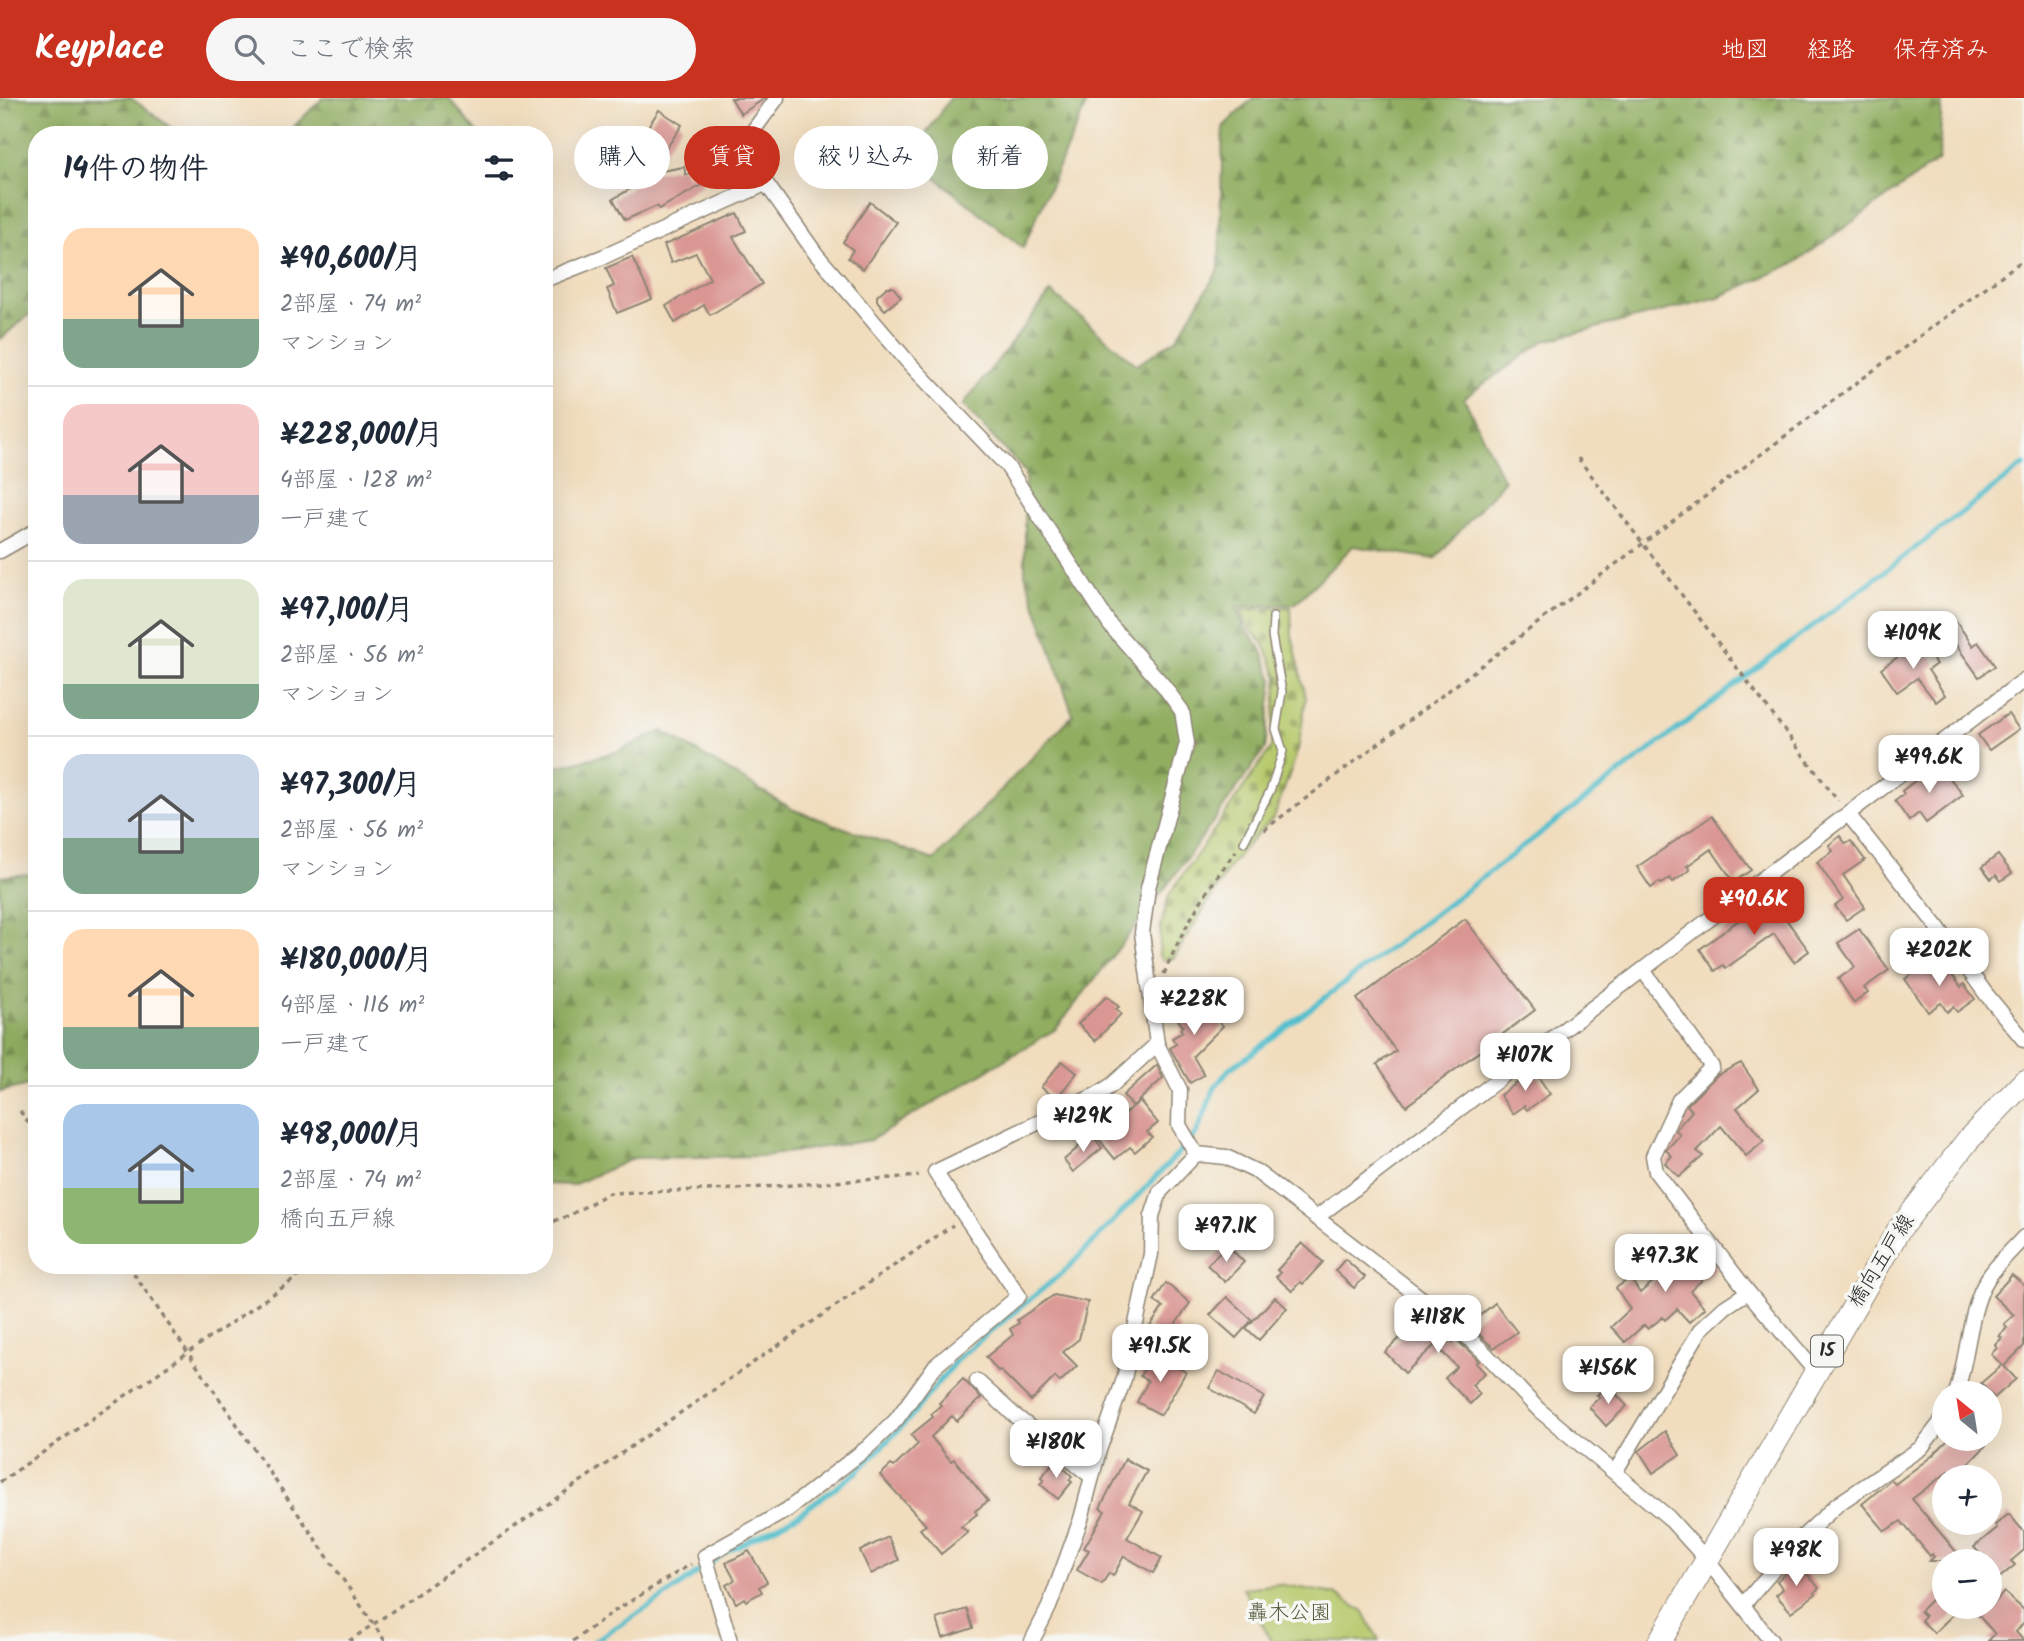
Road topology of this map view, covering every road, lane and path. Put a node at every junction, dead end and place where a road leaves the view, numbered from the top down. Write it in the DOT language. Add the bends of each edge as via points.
graph roads {
  1 [pos="777,98"];
  2 [pos="757,126"];
  3 [pos="754,189"];
  4 [pos="769,189"];
  5 [pos="2024,259"];
  6 [pos="553,276"];
  7 [pos="1578,458"];
  8 [pos="28,535"];
  9 [pos="1643,545"];
  10 [pos="0,551"];
  11 [pos="1273,617"];
  12 [pos="2024,680"];
  13 [pos="1848,814"];
  14 [pos="1244,842"];
  15 [pos="1643,970"];
  16 [pos="1150,992"];
  17 [pos="2024,1040"];
  18 [pos="1157,1044"];
  19 [pos="2024,1082"];
  20 [pos="20,1111"];
  21 [pos="28,1122"];
  22 [pos="1196,1154"];
  23 [pos="935,1172"];
  24 [pos="964,1217"];
  25 [pos="1316,1218"];
  26 [pos="553,1222"];
  27 [pos="2024,1237"];
  28 [pos="134,1274"];
  29 [pos="303,1274"];
  30 [pos="1748,1292"];
  31 [pos="189,1354"];
  32 [pos="1815,1371"];
  33 [pos="977,1381"];
  34 [pos="1960,1381"];
  35 [pos="1932,1434"];
  36 [pos="1615,1472"];
  37 [pos="1092,1477"];
  38 [pos="0,1482"];
  39 [pos="705,1556"];
  40 [pos="1707,1560"];
  41 [pos="1743,1605"];
  42 [pos="374,1625"];
  43 [pos="349,1641"];
  44 [pos="385,1641"];
  45 [pos="573,1641"];
  46 [pos="730,1641"];
  47 [pos="1032,1641"];
  48 [pos="1660,1641"];
  49 [pos="1771,1641"];
  1 -- 2 [label="street"];
  3 -- 6 [label="street"];
  4 -- 16 [label="street" via="816,254 908,362 1007,466 1110,625 1182,711 1186,743 1148,888 1144,922"];
  5 -- 9 [label="path"];
  7 -- 9 [label="path"];
  8 -- 10 [label="street"];
  9 -- 13 [label="path"];
  9 -- 14 [label="path"];
  11 -- 14 [label="lane" via="1282,692 1276,729 1283,751 1270,791"];
  12 -- 13 [label="street"];
  13 -- 15 [label="street"];
  13 -- 17 [label="street"];
  14 -- 16 [label="path" via="1219,873 1163,977"];
  15 -- 25 [label="street"];
  15 -- 30 [label="street" via="1712,1067 1679,1100 1653,1156 1656,1172"];
  16 -- 18 [label="street"];
  18 -- 22 [label="street" via="1180,1090 1179,1125"];
  18 -- 23 [label="street" via="1098,1094"];
  19 -- 32 [label="main road, 橋向五戸線 / 15" via="1968,1140 1898,1231"];
  20 -- 21 [label="path"];
  22 -- 25 [label="street" via="1227,1157 1257,1172"];
  22 -- 37 [label="street" via="1160,1192 1152,1216 1151,1254 1124,1379"];
  23 -- 24 [label="street"];
  23 -- 26 [label="path" via="736,1189 608,1192"];
  24 -- 39 [label="street" via="1018,1296 935,1366 896,1420 867,1448 787,1510"];
  24 -- 42 [label="path"];
  25 -- 36 [label="street" via="1443,1315 1539,1410"];
  27 -- 34 [label="street" via="1988,1279 1977,1302"];
  28 -- 31 [label="path"];
  29 -- 31 [label="path"];
  30 -- 32 [label="street"];
  30 -- 36 [label="street" via="1701,1329"];
  31 -- 38 [label="path"];
  31 -- 42 [label="path"];
  32 -- 40 [label="main road, 橋向五戸線 / 15"];
  33 -- 37 [label="street"];
  35 -- 41 [label="street" via="1921,1448 1838,1504 1798,1541"];
  36 -- 40 [label="street" via="1668,1517"];
  37 -- 47 [label="street" via="1053,1596"];
  39 -- 45 [label="path"];
  39 -- 46 [label="street"];
  40 -- 41 [label="street"];
  40 -- 48 [label="main road, 橋向五戸線 / 15"];
  41 -- 49 [label="street"];
  42 -- 43 [label="path"];
  42 -- 44 [label="path"];
}
